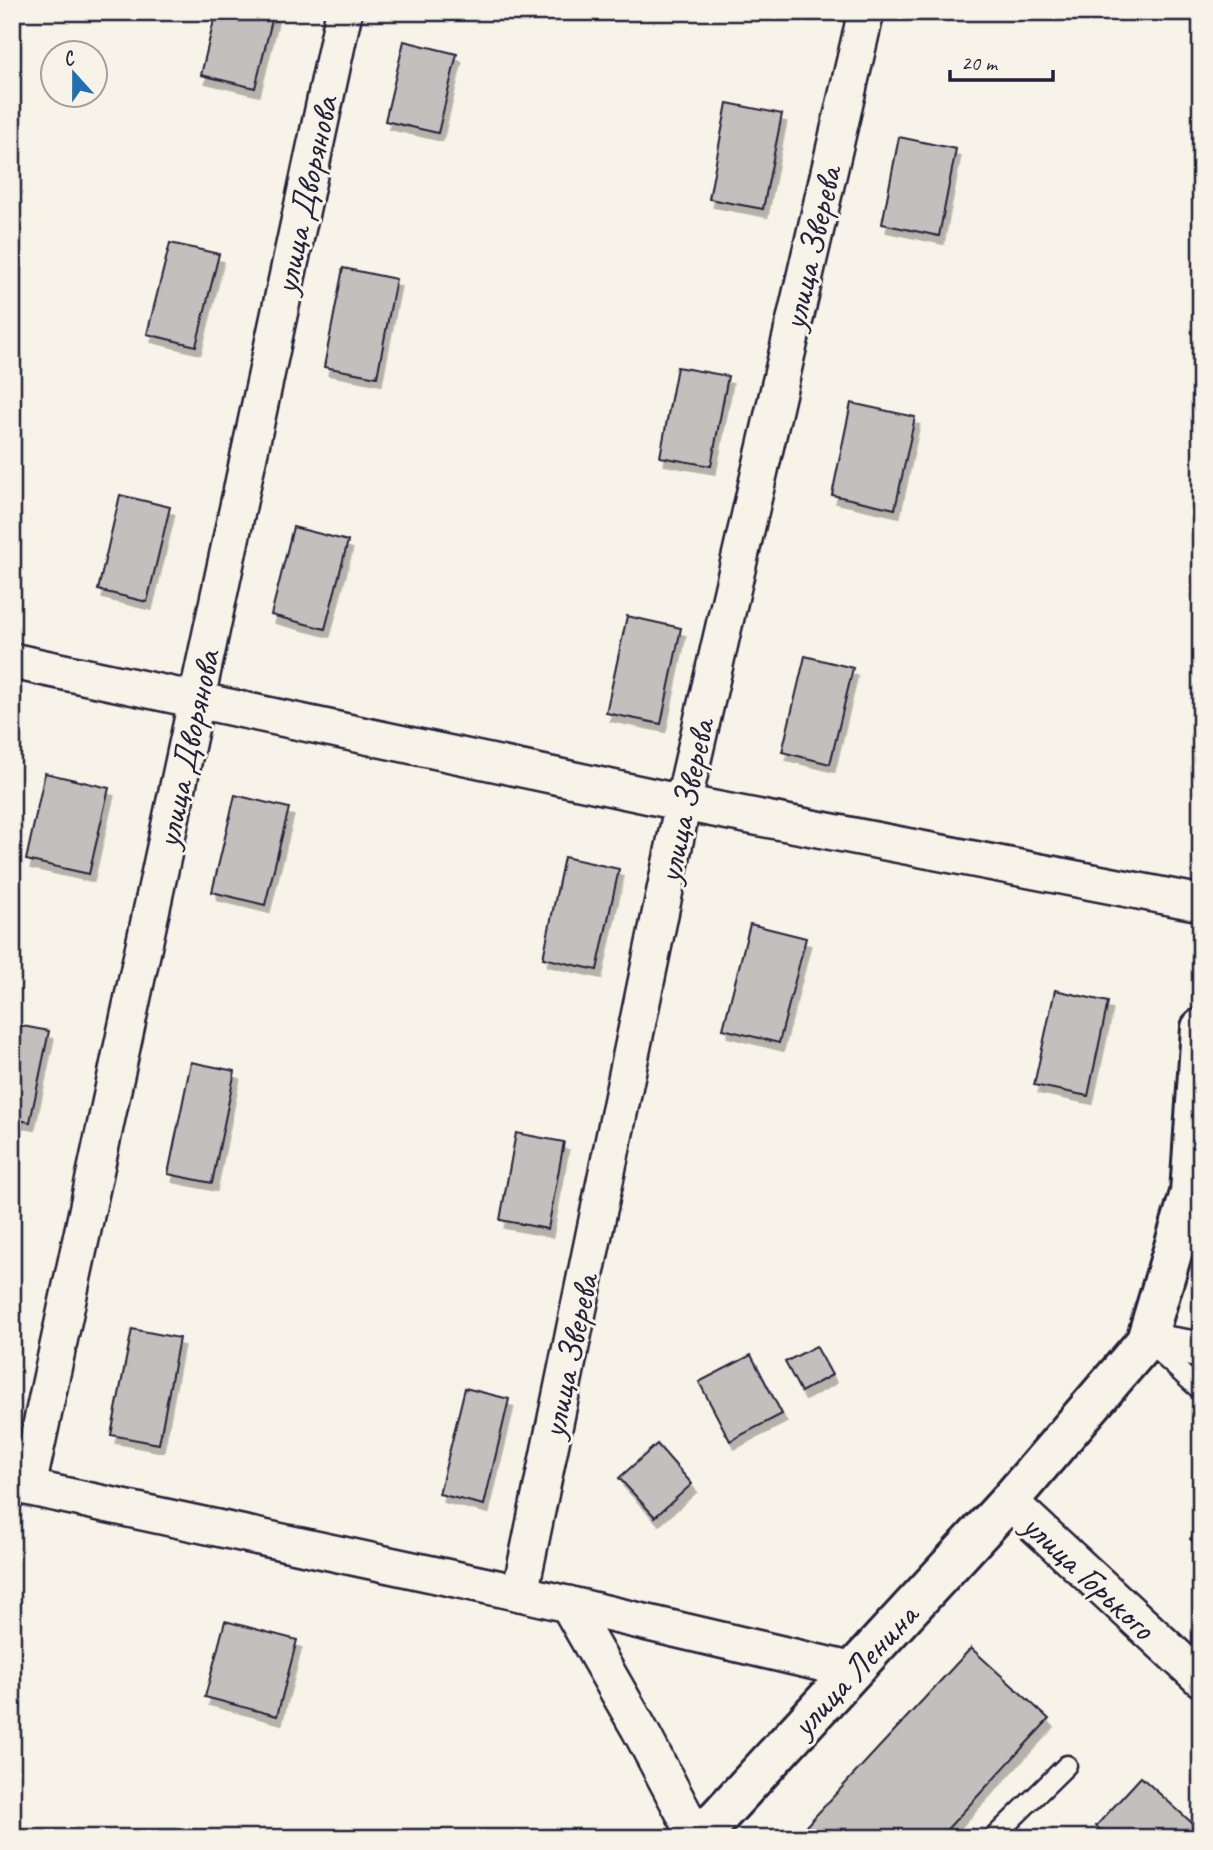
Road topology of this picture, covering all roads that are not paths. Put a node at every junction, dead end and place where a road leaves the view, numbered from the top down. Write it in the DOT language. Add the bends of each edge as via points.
graph roads {
  1 [pos="344,12"];
  2 [pos="866,12"];
  3 [pos="12,661"];
  4 [pos="198,699"];
  5 [pos="683,803"];
  6 [pos="1201,903"];
  7 [pos="1201,1028"];
  8 [pos="1146,1340"];
  9 [pos="1201,1350"];
  10 [pos="1201,1391"];
  11 [pos="20,1485"];
  12 [pos="1009,1501"];
  13 [pos="520,1593"];
  14 [pos="568,1604"];
  15 [pos="854,1671"];
  16 [pos="1201,1679"];
  17 [pos="1067,1765"];
  18 [pos="698,1838"];
  19 [pos="993,1838"];
  1 -- 4 [label="street, улица Дворянова"];
  2 -- 5 [label="street, улица Зверева"];
  3 -- 4 [label="street"];
  4 -- 5 [label="street"];
  4 -- 11 [label="street, улица Дворянова"];
  5 -- 6 [label="street"];
  5 -- 13 [label="street, улица Зверева"];
  7 -- 8 [label="street" via="1190,1193"];
  8 -- 9 [label="street"];
  8 -- 10 [label="lane"];
  8 -- 12 [label="street, улица Ленина"];
  11 -- 13 [label="street"];
  12 -- 15 [label="street, улица Ленина"];
  12 -- 16 [label="street, улица Горького"];
  13 -- 14 [label="street"];
  14 -- 15 [label="street"];
  14 -- 18 [label="street"];
  15 -- 18 [label="street, улица Ленина"];
  17 -- 19 [label="lane"];
}
